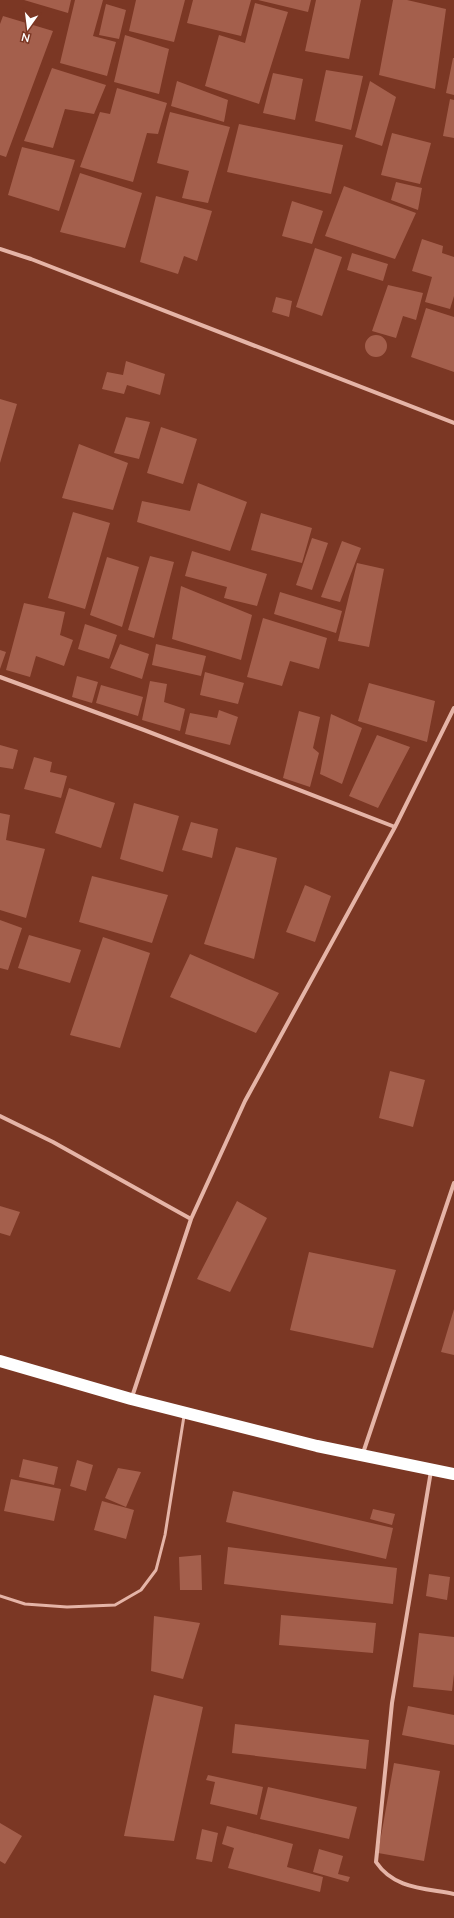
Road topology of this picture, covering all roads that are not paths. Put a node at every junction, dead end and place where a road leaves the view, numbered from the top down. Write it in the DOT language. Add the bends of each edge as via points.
graph roads {
  1 [pos="0,249"];
  2 [pos="454,423"];
  3 [pos="0,677"];
  4 [pos="454,708"];
  5 [pos="395,827"];
  6 [pos="0,1116"];
  7 [pos="454,1182"];
  8 [pos="191,1219"];
  9 [pos="0,1361"];
  10 [pos="131,1399"];
  11 [pos="185,1413"];
  12 [pos="362,1455"];
  13 [pos="431,1470"];
  14 [pos="454,1474"];
  15 [pos="0,1596"];
  16 [pos="454,1894"];
  1 -- 2 [label="street"];
  3 -- 5 [label="street"];
  4 -- 5 [label="street"];
  5 -- 8 [label="street" via="245,1101"];
  6 -- 8 [label="street" via="53,1142"];
  7 -- 12 [label="street"];
  8 -- 10 [label="street"];
  9 -- 10 [label="highway"];
  10 -- 11 [label="highway"];
  11 -- 12 [label="highway"];
  11 -- 15 [label="lane" via="165,1535 156,1570 141,1590 115,1605 101,1606 25,1604"];
  12 -- 13 [label="highway"];
  13 -- 14 [label="highway"];
  13 -- 16 [label="street" via="392,1703 376,1862 383,1873 400,1883"];
}
